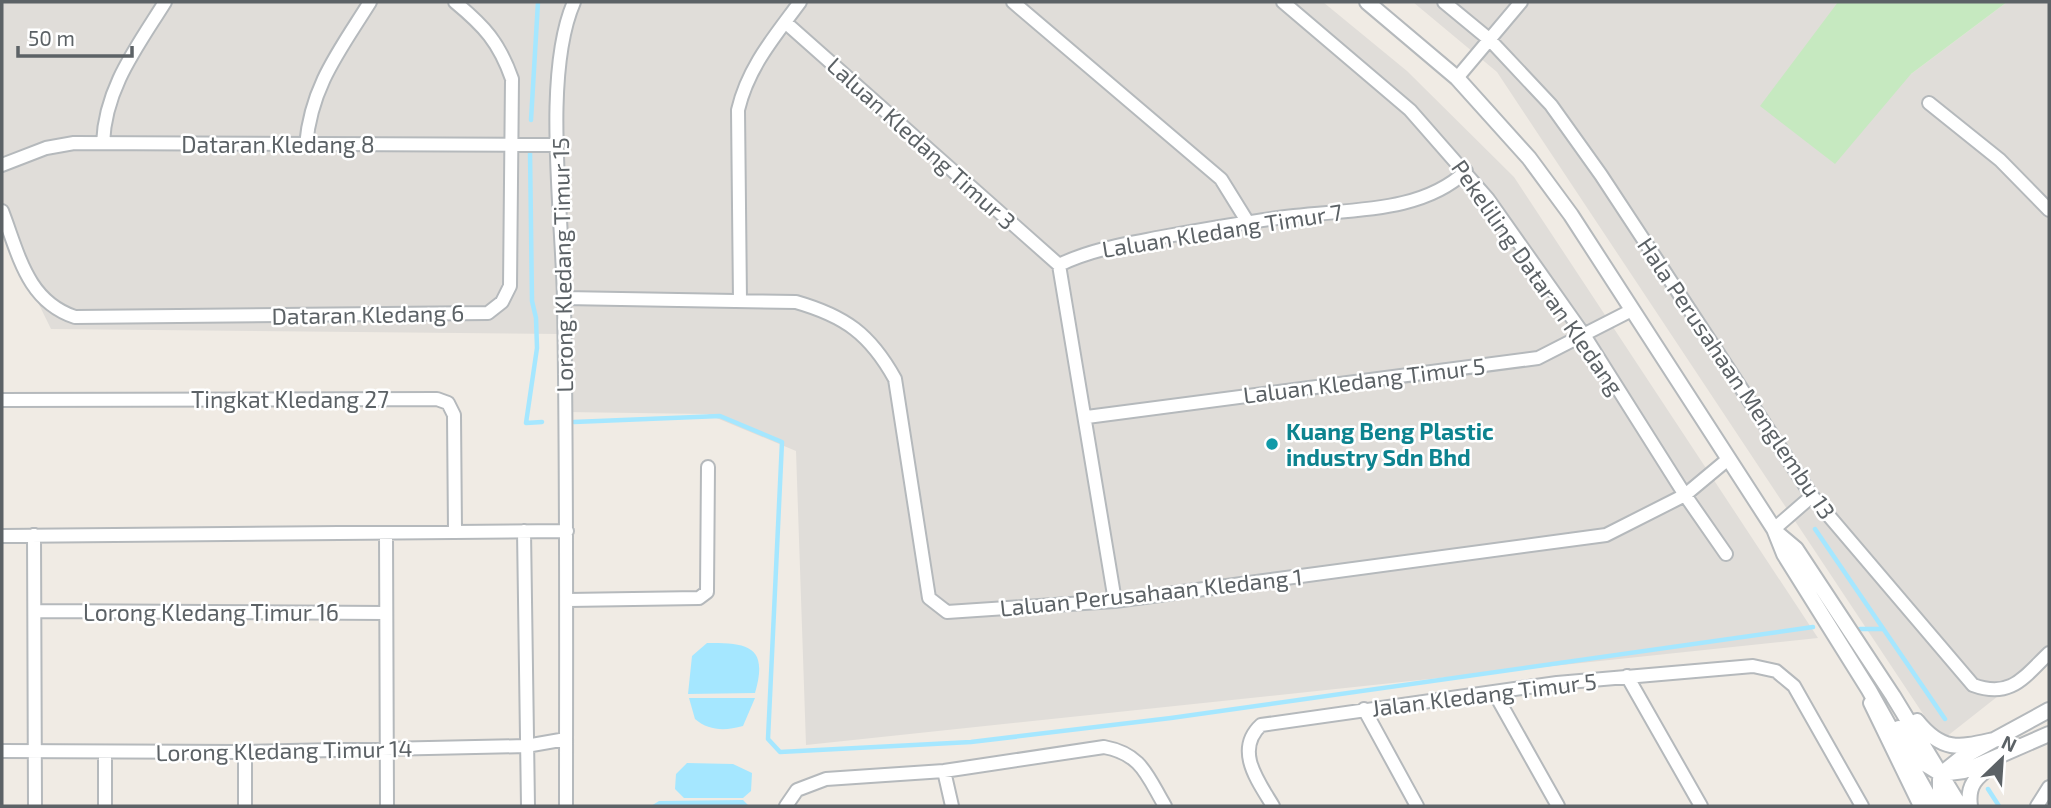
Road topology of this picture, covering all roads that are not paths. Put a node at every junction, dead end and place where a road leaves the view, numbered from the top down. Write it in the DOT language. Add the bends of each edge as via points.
graph roads {
  1 [pos="165,2"];
  2 [pos="370,2"];
  3 [pos="455,2"];
  4 [pos="574,2"];
  5 [pos="800,2"];
  6 [pos="1013,2"];
  7 [pos="1283,2"];
  8 [pos="1367,2"];
  9 [pos="1444,2"];
  10 [pos="1521,2"];
  11 [pos="785,22"];
  12 [pos="1490,40"];
  13 [pos="1457,78"];
  14 [pos="1929,103"];
  15 [pos="511,142"];
  16 [pos="103,143"];
  17 [pos="306,145"];
  18 [pos="558,145"];
  19 [pos="2,165"];
  20 [pos="1466,171"];
  21 [pos="2049,210"];
  22 [pos="2,211"];
  23 [pos="1247,221"];
  24 [pos="1059,265"];
  25 [pos="564,298"];
  26 [pos="740,301"];
  27 [pos="1632,310"];
  28 [pos="1584,335"];
  29 [pos="2,400"];
  30 [pos="1087,417"];
  31 [pos="1727,460"];
  32 [pos="708,467"];
  33 [pos="1685,495"];
  34 [pos="1812,496"];
  35 [pos="1774,529"];
  36 [pos="455,531"];
  37 [pos="524,531"];
  38 [pos="567,531"];
  39 [pos="386,533"];
  40 [pos="2,536"];
  41 [pos="34,536"];
  42 [pos="1726,554"];
  43 [pos="568,600"];
  44 [pos="1115,601"];
  45 [pos="35,611"];
  46 [pos="386,613"];
  47 [pos="2049,653"];
  48 [pos="1854,666"];
  49 [pos="1627,677"];
  50 [pos="1869,690"];
  51 [pos="1494,692"];
  52 [pos="1893,696"];
  53 [pos="1364,709"];
  54 [pos="2049,710"];
  55 [pos="2049,734"];
  56 [pos="2003,738"];
  57 [pos="566,739"];
  58 [pos="526,746"];
  59 [pos="387,749"];
  60 [pos="2,751"];
  61 [pos="35,751"];
  62 [pos="105,752"];
  63 [pos="245,752"];
  64 [pos="2011,753"];
  65 [pos="944,771"];
  66 [pos="1941,774"];
  67 [pos="2049,787"];
  68 [pos="35,806"];
  69 [pos="105,806"];
  70 [pos="245,806"];
  71 [pos="387,806"];
  72 [pos="528,806"];
  73 [pos="566,806"];
  74 [pos="786,806"];
  75 [pos="952,806"];
  76 [pos="1165,806"];
  77 [pos="1273,806"];
  78 [pos="1417,806"];
  79 [pos="1558,806"];
  80 [pos="1701,806"];
  81 [pos="1862,806"];
  82 [pos="1920,806"];
  83 [pos="1934,806"];
  84 [pos="1946,806"];
  85 [pos="1959,806"];
  86 [pos="1970,806"];
  87 [pos="2036,806"];
  1 -- 16 [label="street" via="111,93"];
  2 -- 17 [label="street" via="321,80 312,103"];
  3 -- 15 [label="street, Dataran Kledang 6" via="502,50 512,79"];
  4 -- 18 [label="street, Lorong Kledang Timur 15" via="559,55"];
  5 -- 11 [label="street"];
  6 -- 23 [label="street" via="1221,179"];
  7 -- 20 [label="street, Pekeliling Dataran Kledang" via="1410,110"];
  8 -- 13 [label="street, Hala Perusahaan Menglembu 13"];
  9 -- 12 [label="street, Hala Perusahaan Menglembu 13"];
  10 -- 12 [label="street"];
  11 -- 24 [label="street, Laluan Kledang Timur 3"];
  11 -- 26 [label="street" via="755,64 738,110"];
  12 -- 13 [label="street"];
  12 -- 34 [label="street, Hala Perusahaan Menglembu 13" via="1551,106 1601,175"];
  13 -- 27 [label="street, Hala Perusahaan Menglembu 13" via="1529,158"];
  14 -- 21 [label="street" via="2000,160"];
  15 -- 17 [label="street, Dataran Kledang 8"];
  15 -- 18 [label="street, Dataran Kledang 8"];
  15 -- 22 [label="street, Dataran Kledang 6" via="510,286 502,302 488,313 75,317 44,301 31,284"];
  16 -- 17 [label="street, Dataran Kledang 8"];
  16 -- 19 [label="street, Dataran Kledang 8" via="46,148"];
  18 -- 25 [label="street, Lorong Kledang Timur 15"];
  20 -- 23 [label="street, Laluan Kledang Timur 7" via="1431,194 1405,203"];
  20 -- 28 [label="street, Pekeliling Dataran Kledang"];
  23 -- 24 [label="street, Laluan Kledang Timur 7" via="1086,251"];
  24 -- 30 [label="street"];
  25 -- 26 [label="street, Laluan Perusahaan Kledang 1"];
  25 -- 38 [label="street, Lorong Kledang Timur 15"];
  26 -- 44 [label="street, Laluan Perusahaan Kledang 1" via="796,302 828,312 857,329 881,354 895,379 929,598 947,612"];
  27 -- 28 [label="street, Laluan Kledang Timur 5"];
  27 -- 31 [label="street, Hala Perusahaan Menglembu 13"];
  28 -- 30 [label="street, Laluan Kledang Timur 5" via="1538,358"];
  28 -- 33 [label="street, Pekeliling Dataran Kledang"];
  29 -- 36 [label="street, Tingkat Kledang 27" via="436,399 448,403 454,415"];
  30 -- 44 [label="street"];
  31 -- 33 [label="street, Laluan Perusahaan Kledang 1"];
  31 -- 35 [label="street, Hala Perusahaan Menglembu 13"];
  32 -- 43 [label="street" via="707,592 699,598"];
  33 -- 42 [label="street, Pekeliling Dataran Kledang"];
  33 -- 44 [label="street, Laluan Perusahaan Kledang 1" via="1606,535"];
  34 -- 35 [label="street"];
  34 -- 47 [label="street, Hala Perusahaan Menglembu 13" via="1973,685 1992,692 2013,687"];
  35 -- 48 [label="street, Hala Perusahaan Menglembu 13" via="1784,554"];
  35 -- 52 [label="street, Hala Perusahaan Menglembu 13" via="1796,549"];
  36 -- 37 [label="street"];
  36 -- 39 [label="street"];
  37 -- 38 [label="street"];
  37 -- 58 [label="street"];
  38 -- 43 [label="street, Lorong Kledang Timur 15"];
  39 -- 41 [label="street"];
  39 -- 46 [label="street"];
  40 -- 41 [label="street"];
  41 -- 45 [label="street"];
  43 -- 57 [label="street, Lorong Kledang Timur 15"];
  45 -- 46 [label="street, Lorong Kledang Timur 16"];
  45 -- 61 [label="street"];
  46 -- 59 [label="street"];
  48 -- 50 [label="street, Hala Perusahaan Menglembu 13"];
  48 -- 82 [label="street"];
  49 -- 51 [label="street, Jalan Kledang Timur 5"];
  49 -- 80 [label="street"];
  49 -- 81 [label="street, Jalan Kledang Timur 5" via="1753,666 1776,671 1794,686"];
  50 -- 66 [label="street" via="1920,761"];
  50 -- 83 [label="street, Hala Perusahaan Menglembu 13"];
  51 -- 53 [label="street, Jalan Kledang Timur 5"];
  51 -- 79 [label="street"];
  52 -- 56 [label="street" via="1928,735 1951,747"];
  52 -- 66 [label="street, Hala Perusahaan Menglembu 13"];
  53 -- 77 [label="street, Jalan Kledang Timur 5" via="1261,725 1250,735 1252,770"];
  53 -- 78 [label="street"];
  54 -- 56 [label="street"];
  55 -- 64 [label="street"];
  56 -- 66 [label="street" via="1961,758"];
  57 -- 58 [label="street, Lorong Kledang Timur 14"];
  57 -- 73 [label="street, Lorong Kledang Timur 15"];
  58 -- 59 [label="street, Lorong Kledang Timur 14"];
  58 -- 72 [label="street"];
  59 -- 63 [label="street, Lorong Kledang Timur 14"];
  59 -- 71 [label="street"];
  60 -- 61 [label="street, Lorong Kledang Timur 14"];
  61 -- 62 [label="street, Lorong Kledang Timur 14"];
  61 -- 68 [label="street"];
  62 -- 63 [label="street, Lorong Kledang Timur 14"];
  62 -- 69 [label="street"];
  63 -- 70 [label="street"];
  64 -- 66 [label="street"];
  64 -- 86 [label="street" via="1975,779"];
  65 -- 74 [label="street" via="826,779 797,790"];
  65 -- 75 [label="street"];
  65 -- 76 [label="street" via="1104,747 1125,751 1139,764"];
  66 -- 84 [label="street"];
  66 -- 85 [label="street, Hala Perusahaan Menglembu 13"];
  67 -- 87 [label="street"];
}
